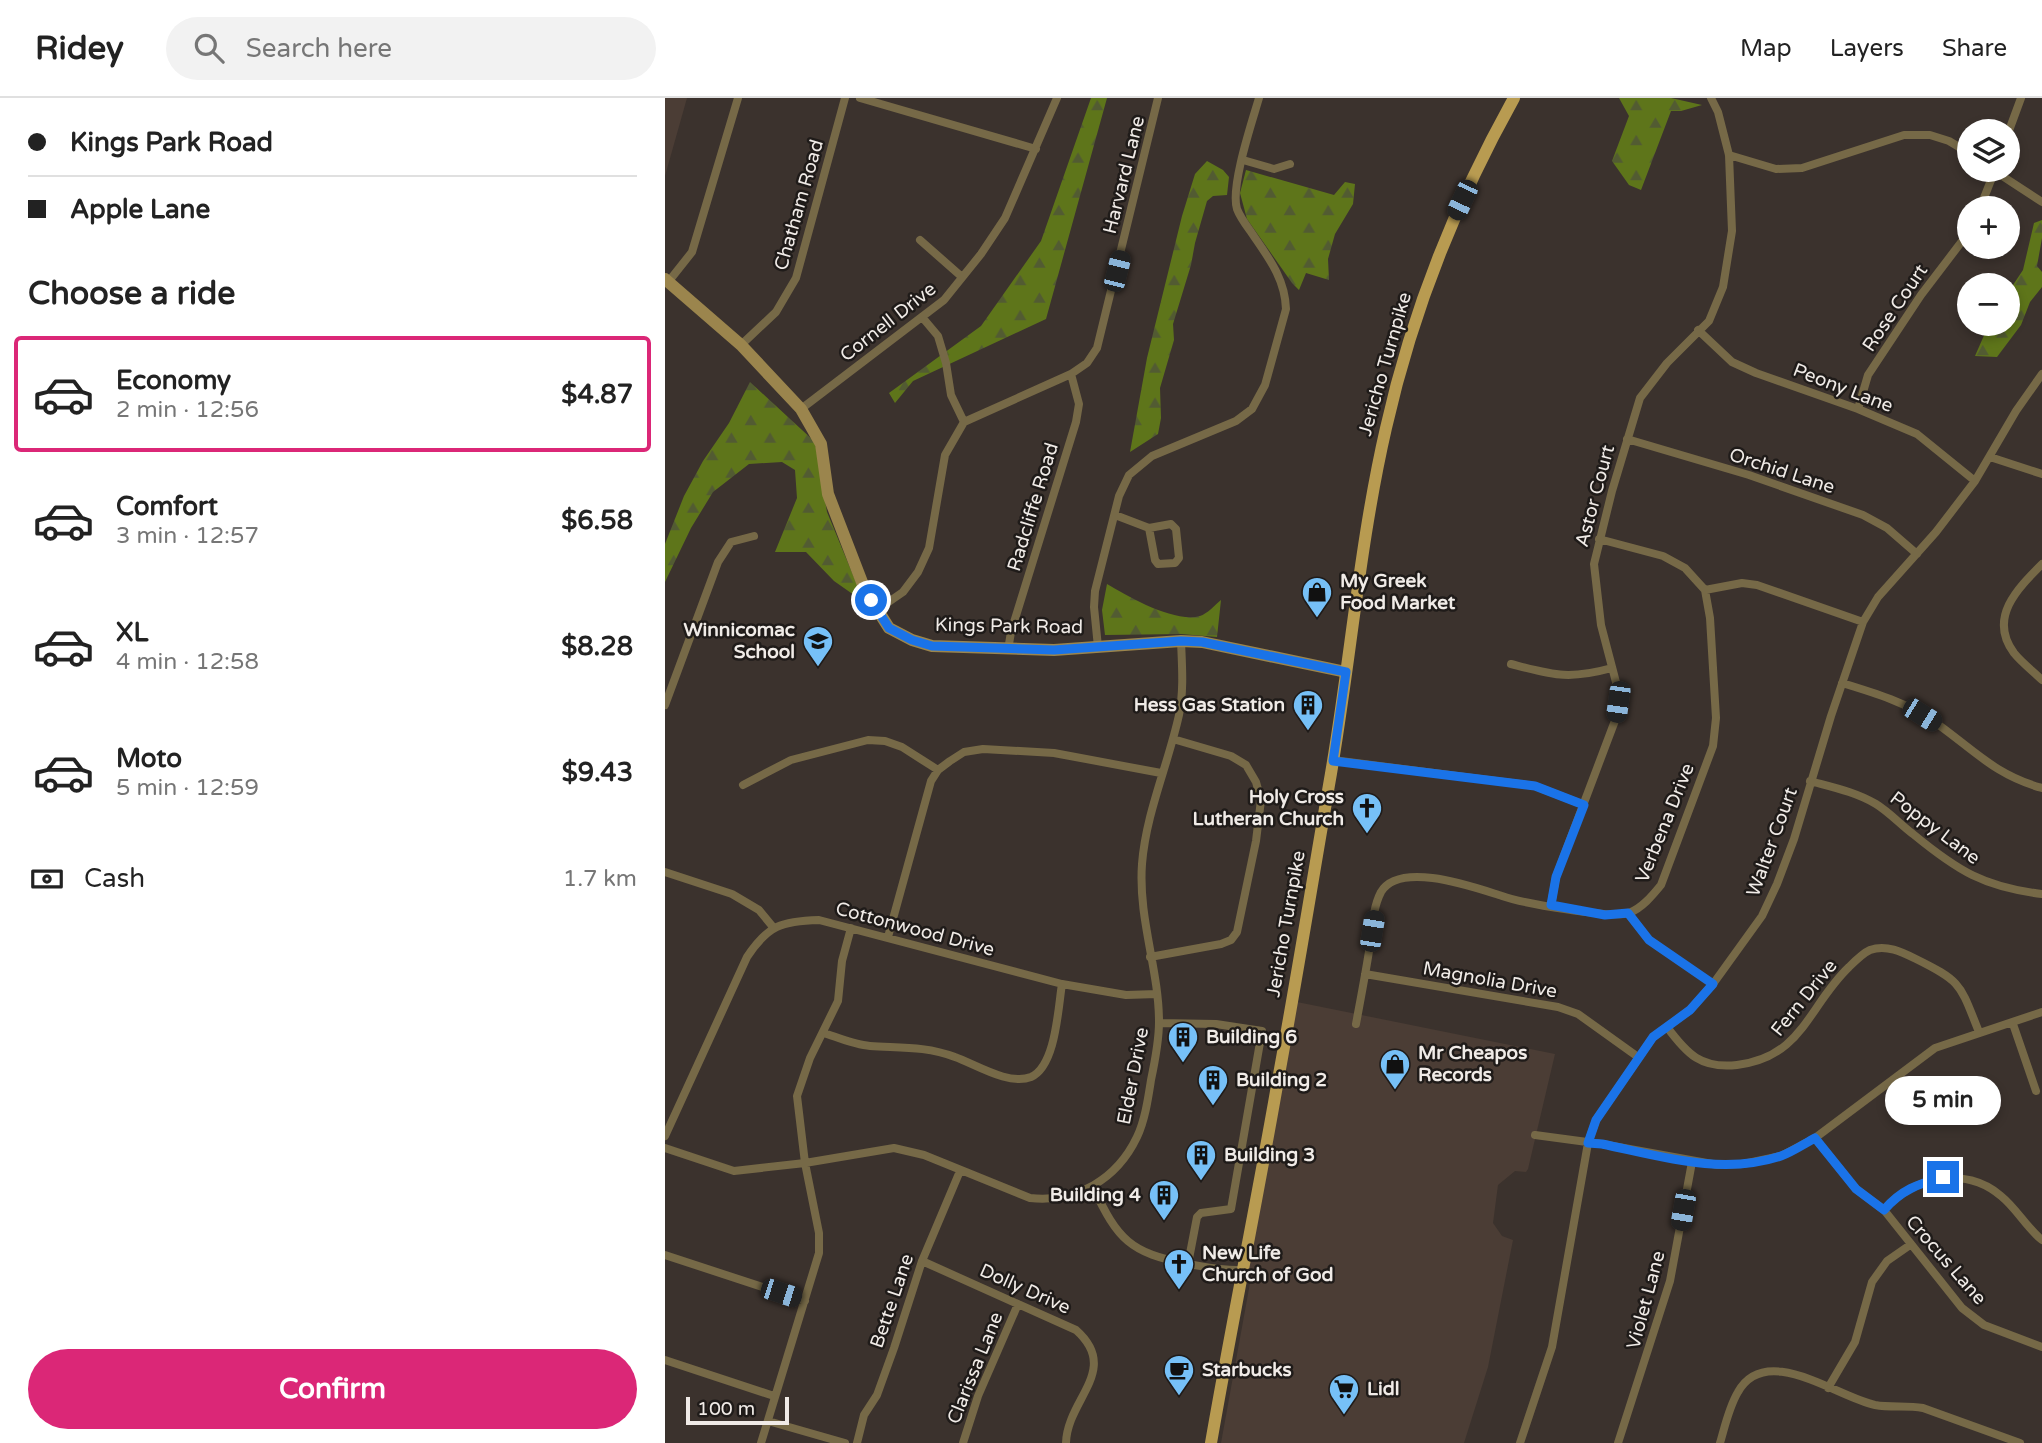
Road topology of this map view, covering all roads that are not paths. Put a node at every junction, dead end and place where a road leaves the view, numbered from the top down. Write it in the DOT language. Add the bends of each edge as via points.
graph roads {
  1 [pos="738,98"];
  2 [pos="845,98"];
  3 [pos="860,98"];
  4 [pos="1056,98"];
  5 [pos="1158,98"];
  6 [pos="1259,98"];
  7 [pos="1514,98"];
  8 [pos="1711,98"];
  9 [pos="2021,98"];
  10 [pos="2013,119"];
  11 [pos="1957,146"];
  12 [pos="1037,149"];
  13 [pos="1729,155"];
  14 [pos="1243,160"];
  15 [pos="1290,164"];
  16 [pos="2013,182"];
  17 [pos="2042,202"];
  18 [pos="920,240"];
  19 [pos="1957,248"];
  20 [pos="962,277"];
  21 [pos="667,280"];
  22 [pos="922,317"];
  23 [pos="1698,330"];
  24 [pos="741,345"];
  25 [pos="1071,374"];
  26 [pos="2042,374"];
  27 [pos="801,409"];
  28 [pos="1858,409"];
  29 [pos="964,422"];
  30 [pos="1627,439"];
  31 [pos="1990,457"];
  32 [pos="2042,474"];
  33 [pos="1975,481"];
  34 [pos="1115,515"];
  35 [pos="1149,528"];
  36 [pos="754,536"];
  37 [pos="1599,538"];
  38 [pos="1917,554"];
  39 [pos="2042,564"];
  40 [pos="1705,590"];
  41 [pos="877,610"];
  42 [pos="1863,622"];
  43 [pos="1181,641"];
  44 [pos="1098,647"];
  45 [pos="1007,650"];
  46 [pos="1511,664"];
  47 [pos="1612,667"];
  48 [pos="1346,672"];
  49 [pos="2042,680"];
  50 [pos="1842,683"];
  51 [pos="665,705"];
  52 [pos="1173,739"];
  53 [pos="1333,761"];
  54 [pos="938,770"];
  55 [pos="1161,773"];
  56 [pos="1810,780"];
  57 [pos="743,785"];
  58 [pos="2042,788"];
  59 [pos="1584,805"];
  60 [pos="665,872"];
  61 [pos="2042,894"];
  62 [pos="1551,905"];
  63 [pos="1628,913"];
  64 [pos="773,927"];
  65 [pos="851,928"];
  66 [pos="888,937"];
  67 [pos="1150,957"];
  68 [pos="1365,974"];
  69 [pos="1062,984"];
  70 [pos="1713,984"];
  71 [pos="1157,994"];
  72 [pos="2042,1012"];
  73 [pos="1159,1023"];
  74 [pos="1356,1024"];
  75 [pos="2013,1024"];
  76 [pos="1667,1027"];
  77 [pos="1979,1032"];
  78 [pos="824,1033"];
  79 [pos="1639,1057"];
  80 [pos="2036,1091"];
  81 [pos="1535,1135"];
  82 [pos="665,1136"];
  83 [pos="1815,1138"];
  84 [pos="1588,1143"];
  85 [pos="665,1148"];
  86 [pos="1692,1162"];
  87 [pos="805,1163"];
  88 [pos="960,1171"];
  89 [pos="1093,1187"];
  90 [pos="1884,1210"];
  91 [pos="2042,1240"];
  92 [pos="1910,1245"];
  93 [pos="665,1255"];
  94 [pos="922,1261"];
  95 [pos="1188,1264"];
  96 [pos="1242,1270"];
  97 [pos="804,1301"];
  98 [pos="1018,1304"];
  99 [pos="2042,1347"];
  100 [pos="665,1360"];
  101 [pos="1828,1388"];
  102 [pos="774,1396"];
  103 [pos="768,1421"];
  104 [pos="1997,1439"];
  105 [pos="761,1443"];
  106 [pos="845,1443"];
  107 [pos="857,1443"];
  108 [pos="963,1443"];
  109 [pos="1066,1443"];
  110 [pos="1211,1443"];
  111 [pos="1520,1443"];
  112 [pos="1618,1443"];
  113 [pos="1720,1443"];
  114 [pos="2020,1443"];
  1 -- 21 [label="street" via="692,252"];
  2 -- 24 [label="street, Chatham Road" via="796,278 776,312"];
  3 -- 12 [label="street"];
  4 -- 12 [label="street, Cornell Drive"];
  5 -- 25 [label="street, Harvard Lane" via="1097,348 1087,363"];
  6 -- 14 [label="street"];
  7 -- 48 [label="main road, Jericho Turnpike" via="1452,221 1409,340 1381,448"];
  8 -- 13 [label="street, Astor Court"];
  9 -- 10 [label="street"];
  11 -- 13 [label="street" via="1930,135 1904,135 1802,168 1776,169"];
  12 -- 20 [label="street, Cornell Drive" via="1005,218"];
  13 -- 23 [label="street, Astor Court" via="1732,231 1728,262 1719,301 1709,321"];
  14 -- 15 [label="street" via="1274,169"];
  14 -- 34 [label="street" via="1236,194 1238,211 1277,270 1286,298 1265,385 1252,409 1236,421 1139,465 1122,487"];
  16 -- 17 [label="street"];
  18 -- 20 [label="street"];
  19 -- 28 [label="street, Rose Court" via="1868,375"];
  20 -- 22 [label="street, Cornell Drive" via="944,300"];
  21 -- 24 [label="street, Kings Park Road"];
  22 -- 27 [label="street, Cornell Drive"];
  22 -- 29 [label="street" via="938,336 951,395"];
  23 -- 28 [label="street, Peony Lane" via="1732,362"];
  23 -- 30 [label="street, Astor Court" via="1640,398"];
  24 -- 27 [label="street, Kings Park Road"];
  25 -- 29 [label="street, Harvard Lane"];
  25 -- 45 [label="street, Radcliffe Road" via="1079,404 1076,422"];
  26 -- 31 [label="street, Walter Court"];
  27 -- 41 [label="street, Kings Park Road" via="821,444 828,494"];
  28 -- 33 [label="street, Peony Lane" via="1917,434"];
  29 -- 41 [label="street" via="945,455 929,548 903,592"];
  30 -- 37 [label="street, Astor Court"];
  30 -- 38 [label="street, Orchid Lane" via="1863,514"];
  31 -- 32 [label="street"];
  31 -- 33 [label="street, Walter Court"];
  33 -- 38 [label="street, Walter Court"];
  34 -- 35 [label="street"];
  34 -- 44 [label="street" via="1095,591"];
  35 -- 35 [label="street" via="1155,560 1175,563 1179,558 1176,529 1171,524"];
  36 -- 51 [label="street" via="731,542 718,562"];
  37 -- 40 [label="street" via="1663,556 1685,568"];
  37 -- 47 [label="street, Astor Court" via="1594,564 1601,625"];
  38 -- 42 [label="street, Walter Court" via="1878,597"];
  39 -- 49 [label="street" via="2021,584 2007,608 2002,631 2014,653"];
  40 -- 42 [label="street" via="1757,585"];
  40 -- 63 [label="street, Verbena Drive" via="1714,669 1713,746 1661,885 1649,900"];
  41 -- 45 [label="street, Kings Park Road" via="889,628 912,640 932,646"];
  42 -- 50 [label="street, Walter Court"];
  43 -- 44 [label="street, Kings Park Road"];
  43 -- 48 [label="street, Kings Park Road"];
  43 -- 52 [label="street, Elder Drive" via="1183,682"];
  44 -- 45 [label="street, Kings Park Road"];
  46 -- 47 [label="street" via="1567,677"];
  47 -- 59 [label="street, Astor Court" via="1616,718"];
  48 -- 53 [label="main road, Jericho Turnpike"];
  50 -- 56 [label="street, Walter Court"];
  50 -- 58 [label="street" via="1909,706 1987,764"];
  52 -- 55 [label="street, Elder Drive"];
  52 -- 67 [label="street" via="1246,765 1261,800 1237,932 1221,944"];
  53 -- 59 [label="street" via="1535,786"];
  53 -- 96 [label="main road, Jericho Turnpike"];
  54 -- 55 [label="street" via="964,752 983,749 1054,753"];
  54 -- 57 [label="street" via="902,747 868,740 791,760"];
  54 -- 66 [label="street" via="927,793"];
  55 -- 67 [label="street, Elder Drive" via="1142,863 1141,903"];
  56 -- 61 [label="street, Poppy Lane" via="1877,804 1944,860 1972,877"];
  56 -- 70 [label="street, Walter Court" via="1794,839 1762,916"];
  59 -- 62 [label="street, Astor Court" via="1556,877"];
  60 -- 64 [label="street" via="732,894 759,910"];
  62 -- 63 [label="street" via="1605,915"];
  62 -- 68 [label="street" via="1503,897 1467,884 1413,876 1397,880 1382,890"];
  63 -- 70 [label="street" via="1649,940"];
  64 -- 65 [label="street, Cottonwood Drive" via="819,920"];
  64 -- 82 [label="street" via="747,957"];
  65 -- 66 [label="street, Cottonwood Drive"];
  65 -- 78 [label="street" via="838,1001"];
  66 -- 69 [label="street, Cottonwood Drive"];
  67 -- 71 [label="street, Elder Drive"];
  68 -- 74 [label="street"];
  68 -- 79 [label="street, Magnolia Drive" via="1558,1007 1578,1014"];
  69 -- 71 [label="street, Cottonwood Drive" via="1126,995"];
  69 -- 78 [label="street" via="1053,1041 1046,1062 1033,1077 1018,1080 926,1049 868,1046"];
  70 -- 76 [label="street, Walter Court"];
  71 -- 73 [label="street, Elder Drive"];
  72 -- 75 [label="street"];
  73 -- 89 [label="street, Elder Drive" via="1147,1103 1137,1136 1120,1165"];
  73 -- 95 [label="street" via="1262,1031 1231,1209 1197,1217"];
  75 -- 77 [label="street"];
  75 -- 80 [label="street"];
  76 -- 77 [label="street, Fern Drive" via="1697,1059 1721,1066 1758,1063 1783,1050 1857,959 1870,950 1888,948 1948,975 1962,989"];
  76 -- 79 [label="street, Walter Court"];
  77 -- 83 [label="street" via="1935,1048"];
  78 -- 87 [label="street" via="797,1096"];
  79 -- 84 [label="street, Walter Court" via="1596,1120"];
  81 -- 84 [label="street"];
  83 -- 86 [label="street" via="1781,1156 1743,1164"];
  83 -- 90 [label="street, Crocus Lane" via="1856,1189"];
  84 -- 86 [label="street"];
  84 -- 111 [label="street, Walter Court" via="1552,1347"];
  85 -- 87 [label="street, Elder Drive" via="734,1171"];
  86 -- 112 [label="street, Violet Lane" via="1670,1282"];
  87 -- 88 [label="street, Elder Drive" via="894,1148"];
  87 -- 97 [label="street" via="819,1243"];
  88 -- 89 [label="street, Elder Drive" via="1030,1198 1059,1198"];
  88 -- 94 [label="street, Bette Lane"];
  89 -- 95 [label="street" via="1114,1227 1132,1246 1161,1259"];
  90 -- 91 [label="street" via="1915,1184 1943,1177 1970,1180 2001,1195"];
  90 -- 92 [label="street, Crocus Lane"];
  92 -- 99 [label="street, Crocus Lane" via="1962,1308 1984,1325"];
  92 -- 101 [label="street" via="1887,1261 1872,1282 1855,1342"];
  93 -- 97 [label="street"];
  94 -- 98 [label="street, Dolly Drive"];
  94 -- 107 [label="street, Bette Lane"];
  95 -- 96 [label="street"];
  96 -- 110 [label="main road, Jericho Turnpike"];
  97 -- 102 [label="street"];
  98 -- 108 [label="street, Clarissa Lane"];
  98 -- 109 [label="street, Dolly Drive" via="1076,1330 1089,1341 1095,1357"];
  100 -- 102 [label="street"];
  101 -- 104 [label="street" via="1875,1405 1923,1408"];
  101 -- 113 [label="street" via="1780,1370 1757,1374 1738,1391"];
  102 -- 103 [label="street"];
  103 -- 105 [label="street"];
  103 -- 106 [label="street"];
  104 -- 114 [label="street"];
}
